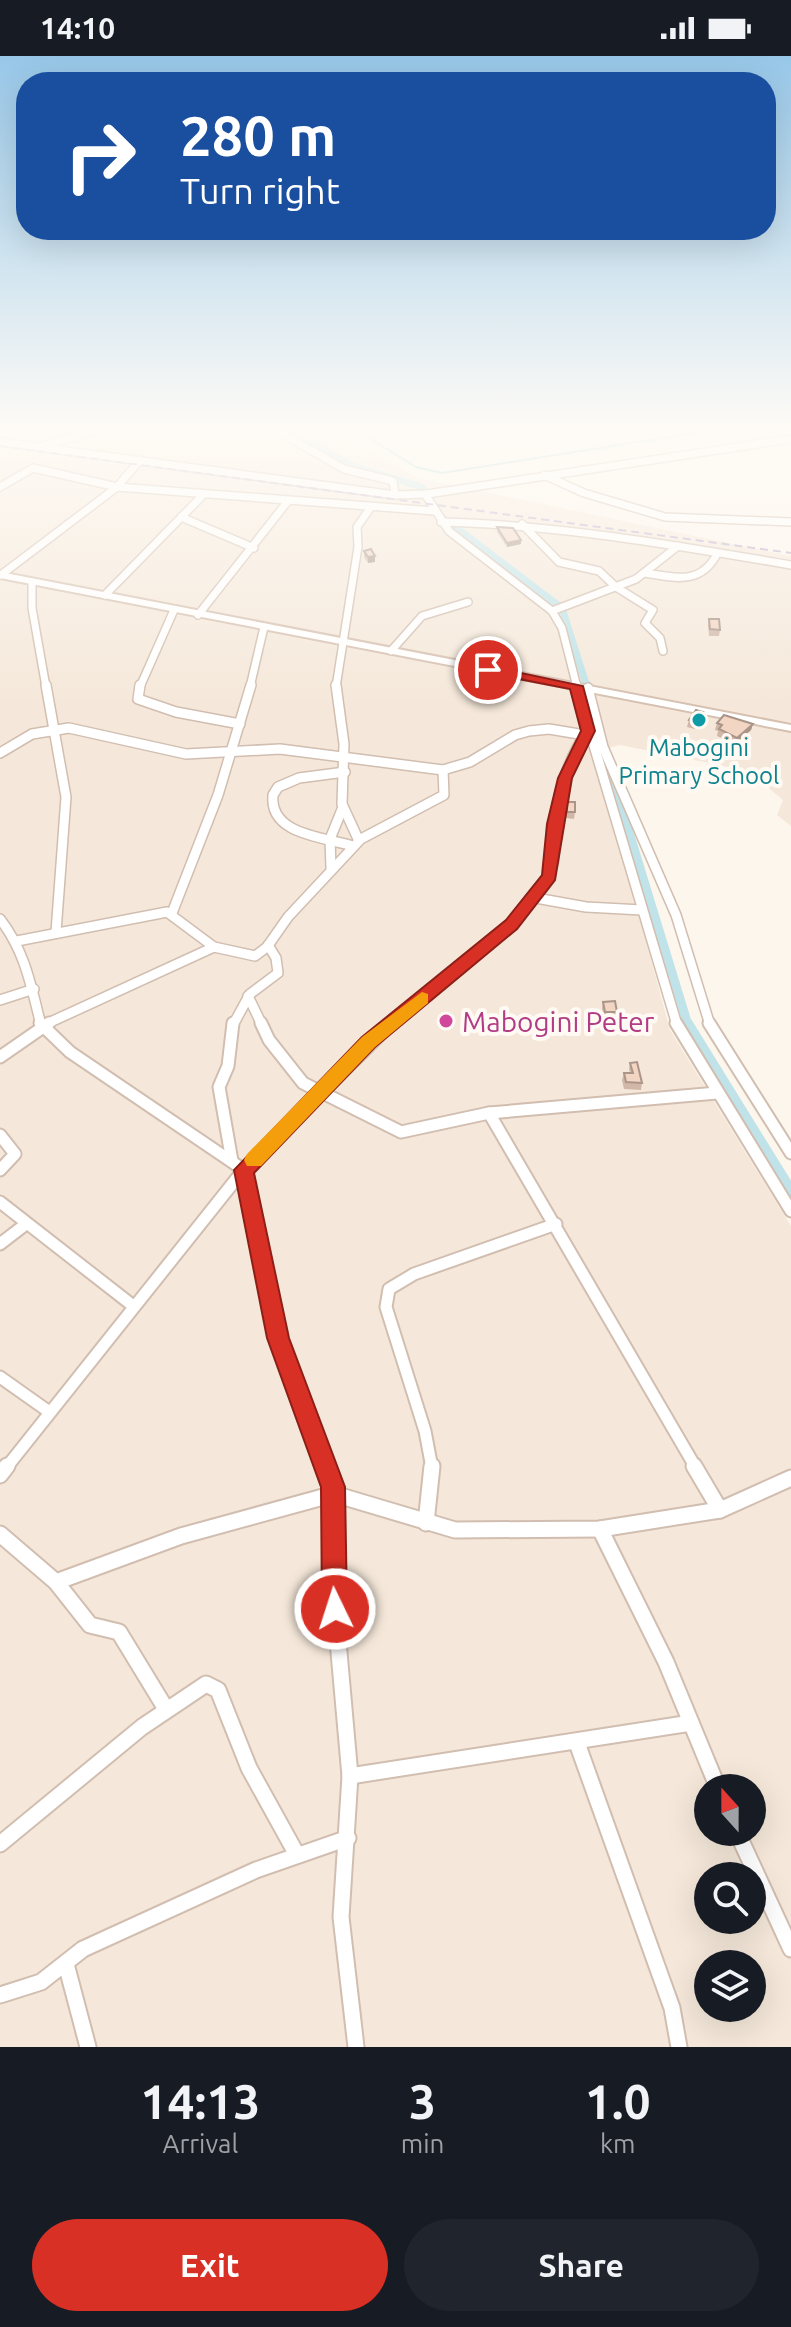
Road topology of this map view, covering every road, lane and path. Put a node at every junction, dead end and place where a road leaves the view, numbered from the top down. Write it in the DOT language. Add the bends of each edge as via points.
graph roads {
  1 [pos="72,521"];
  2 [pos="177,521"];
  3 [pos="190,521"];
  4 [pos="274,521"];
  5 [pos="361,521"];
  6 [pos="764,521"];
  7 [pos="445,522"];
  8 [pos="791,522"];
  9 [pos="522,524"];
  10 [pos="678,546"];
  11 [pos="254,548"];
  12 [pos="717,554"];
  13 [pos="791,565"];
  14 [pos="645,573"];
  15 [pos="0,575"];
  16 [pos="32,582"];
  17 [pos="616,587"];
  18 [pos="105,595"];
  19 [pos="468,602"];
  20 [pos="174,610"];
  21 [pos="552,611"];
  22 [pos="198,615"];
  23 [pos="264,627"];
  24 [pos="344,644"];
  25 [pos="391,651"];
  26 [pos="663,651"];
  27 [pos="576,686"];
  28 [pos="588,688"];
  29 [pos="240,724"];
  30 [pos="52,727"];
  31 [pos="791,728"];
  32 [pos="587,733"];
  33 [pos="230,750"];
  34 [pos="0,753"];
  35 [pos="344,759"];
  36 [pos="443,770"];
  37 [pos="345,772"];
  38 [pos="343,807"];
  39 [pos="330,839"];
  40 [pos="356,843"];
  41 [pos="331,868"];
  42 [pos="536,898"];
  43 [pos="642,910"];
  44 [pos="172,913"];
  45 [pos="0,919"];
  46 [pos="56,932"];
  47 [pos="17,941"];
  48 [pos="268,945"];
  49 [pos="214,947"];
  50 [pos="34,989"];
  51 [pos="248,996"];
  52 [pos="0,1000"];
  53 [pos="41,1026"];
  54 [pos="0,1057"];
  55 [pos="318,1093"];
  56 [pos="717,1093"];
  57 [pos="489,1113"];
  58 [pos="0,1135"];
  59 [pos="791,1153"];
  60 [pos="238,1166"];
  61 [pos="0,1170"];
  62 [pos="0,1202"];
  63 [pos="791,1211"];
  64 [pos="26,1224"];
  65 [pos="556,1224"];
  66 [pos="0,1244"];
  67 [pos="132,1305"];
  68 [pos="0,1377"];
  69 [pos="48,1411"];
  70 [pos="0,1475"];
  71 [pos="791,1478"];
  72 [pos="334,1494"];
  73 [pos="720,1510"];
  74 [pos="426,1523"];
  75 [pos="600,1529"];
  76 [pos="0,1534"];
  77 [pos="56,1582"];
  78 [pos="166,1709"];
  79 [pos="691,1723"];
  80 [pos="577,1743"];
  81 [pos="712,1774"];
  82 [pos="350,1776"];
  83 [pos="348,1838"];
  84 [pos="0,1844"];
  85 [pos="743,1846"];
  86 [pos="296,1853"];
  87 [pos="791,1949"];
  88 [pos="66,1964"];
  89 [pos="0,1995"];
  90 [pos="88,2047"];
  91 [pos="356,2047"];
  92 [pos="679,2047"];
  1 -- 15 [label="street"];
  2 -- 18 [label="street"];
  3 -- 11 [label="street"];
  4 -- 11 [label="street"];
  5 -- 24 [label="street"];
  6 -- 8 [label="street"];
  7 -- 9 [label="street"];
  7 -- 21 [label="street"];
  9 -- 10 [label="street"];
  9 -- 17 [label="street" via="559,562 599,571"];
  10 -- 12 [label="street"];
  10 -- 14 [label="street"];
  11 -- 22 [label="street"];
  12 -- 13 [label="street"];
  12 -- 14 [label="street" via="699,578"];
  14 -- 17 [label="street"];
  15 -- 16 [label="street"];
  16 -- 18 [label="street"];
  16 -- 30 [label="street"];
  17 -- 21 [label="street"];
  17 -- 26 [label="street" via="653,610 645,623 660,638"];
  18 -- 20 [label="street"];
  19 -- 25 [label="street" via="415,621"];
  20 -- 22 [label="street"];
  20 -- 29 [label="street" via="138,687 138,699"];
  21 -- 27 [label="street" via="562,628"];
  22 -- 23 [label="street"];
  23 -- 24 [label="street"];
  23 -- 29 [label="street"];
  24 -- 25 [label="street"];
  24 -- 35 [label="street" via="336,687"];
  25 -- 27 [label="street"];
  27 -- 28 [label="street"];
  27 -- 32 [label="street"];
  28 -- 31 [label="street"];
  28 -- 59 [label="street" via="603,747 676,915 706,1019"];
  29 -- 33 [label="street"];
  30 -- 33 [label="street" via="186,754"];
  30 -- 34 [label="street" via="24,736"];
  30 -- 46 [label="street" via="66,797"];
  32 -- 36 [label="street" via="529,731"];
  32 -- 42 [label="street" via="565,778 550,876"];
  32 -- 43 [label="street"];
  33 -- 35 [label="street" via="280,749"];
  33 -- 44 [label="street"];
  35 -- 36 [label="street"];
  35 -- 37 [label="street"];
  36 -- 40 [label="street" via="447,791 436,802"];
  37 -- 38 [label="street"];
  37 -- 39 [label="street" via="287,781 276,788 271,801 284,824"];
  38 -- 39 [label="street"];
  38 -- 40 [label="street"];
  39 -- 40 [label="street"];
  39 -- 41 [label="street"];
  40 -- 41 [label="street"];
  41 -- 48 [label="street"];
  42 -- 43 [label="street"];
  42 -- 55 [label="street" via="369,1042"];
  43 -- 56 [label="street" via="678,1029"];
  44 -- 46 [label="street"];
  44 -- 49 [label="street"];
  45 -- 47 [label="street"];
  46 -- 47 [label="street"];
  47 -- 50 [label="street"];
  48 -- 49 [label="street" via="252,957"];
  48 -- 51 [label="street" via="278,973"];
  49 -- 53 [label="street"];
  50 -- 52 [label="street"];
  50 -- 53 [label="street"];
  51 -- 55 [label="street" via="275,1049"];
  51 -- 60 [label="street" via="233,1021 230,1060 219,1087"];
  53 -- 54 [label="street"];
  53 -- 60 [label="street" via="70,1052"];
  55 -- 57 [label="street" via="401,1132"];
  55 -- 60 [label="street"];
  56 -- 57 [label="street"];
  56 -- 63 [label="street"];
  57 -- 65 [label="street"];
  58 -- 61 [label="street" via="15,1154"];
  60 -- 67 [label="street"];
  60 -- 72 [label="street" via="278,1338"];
  62 -- 64 [label="street"];
  64 -- 66 [label="street"];
  64 -- 67 [label="street"];
  65 -- 73 [label="street"];
  65 -- 74 [label="street" via="414,1274 389,1289 386,1307 432,1468"];
  67 -- 69 [label="street"];
  68 -- 69 [label="street"];
  69 -- 70 [label="street"];
  71 -- 73 [label="street"];
  72 -- 74 [label="street"];
  72 -- 77 [label="street" via="181,1536"];
  72 -- 82 [label="street" via="333,1585"];
  73 -- 75 [label="street"];
  74 -- 75 [label="street" via="455,1530"];
  75 -- 79 [label="street"];
  76 -- 77 [label="street"];
  77 -- 78 [label="street" via="90,1625 121,1634"];
  78 -- 84 [label="street"];
  78 -- 86 [label="street" via="206,1684 218,1690 249,1768"];
  79 -- 80 [label="street"];
  79 -- 81 [label="street"];
  80 -- 82 [label="street"];
  80 -- 92 [label="street" via="672,2008"];
  82 -- 83 [label="street"];
  83 -- 86 [label="street"];
  83 -- 91 [label="street" via="341,1917"];
  85 -- 87 [label="street"];
  86 -- 88 [label="street" via="98,1941"];
  88 -- 89 [label="street" via="41,1982"];
  88 -- 90 [label="street"];
}
